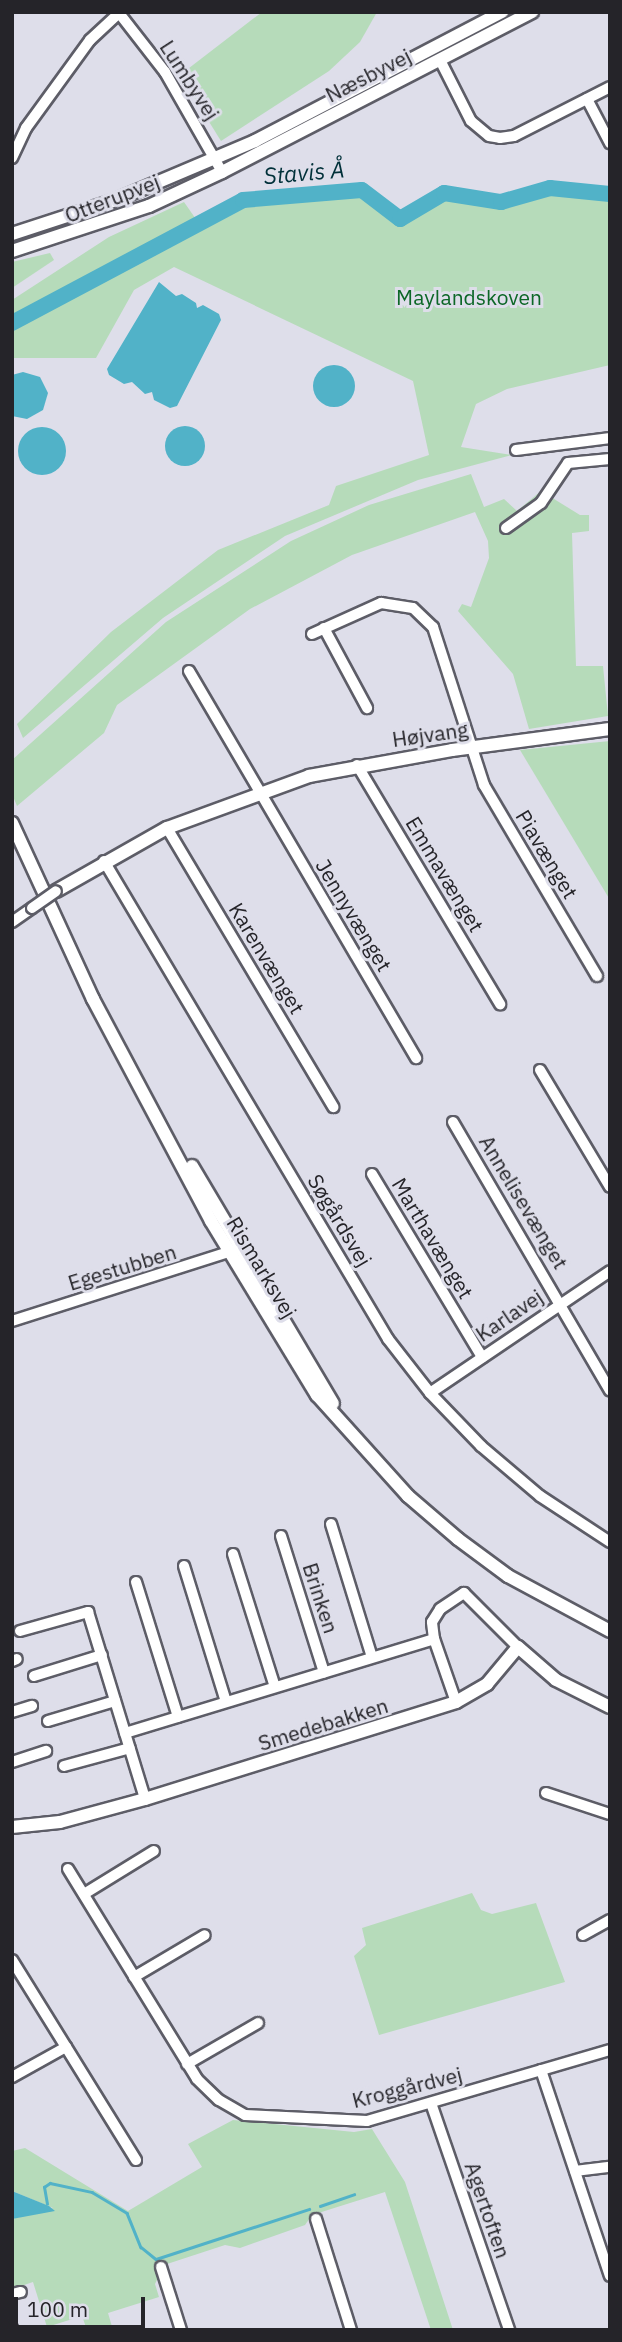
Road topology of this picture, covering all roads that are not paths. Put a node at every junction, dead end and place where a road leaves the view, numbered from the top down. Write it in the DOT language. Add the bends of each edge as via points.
graph roads {
  1 [pos="502,12"];
  2 [pos="532,12"];
  3 [pos="120,13"];
  4 [pos="440,60"];
  5 [pos="610,87"];
  6 [pos="587,99"];
  7 [pos="610,143"];
  8 [pos="12,158"];
  9 [pos="216,158"];
  10 [pos="222,172"];
  11 [pos="12,234"];
  12 [pos="12,251"];
  13 [pos="610,438"];
  14 [pos="516,450"];
  15 [pos="610,459"];
  16 [pos="506,527"];
  17 [pos="324,628"];
  18 [pos="312,634"];
  19 [pos="188,671"];
  20 [pos="367,708"];
  21 [pos="610,729"];
  22 [pos="474,747"];
  23 [pos="357,765"];
  24 [pos="258,791"];
  25 [pos="12,823"];
  26 [pos="167,828"];
  27 [pos="104,861"];
  28 [pos="56,891"];
  29 [pos="12,922"];
  30 [pos="597,976"];
  31 [pos="500,1004"];
  32 [pos="416,1058"];
  33 [pos="540,1070"];
  34 [pos="333,1107"];
  35 [pos="453,1122"];
  36 [pos="372,1174"];
  37 [pos="610,1186"];
  38 [pos="235,1250"];
  39 [pos="610,1271"];
  40 [pos="562,1303"];
  41 [pos="12,1321"];
  42 [pos="482,1357"];
  43 [pos="610,1391"];
  44 [pos="430,1393"];
  45 [pos="331,1524"];
  46 [pos="281,1536"];
  47 [pos="610,1542"];
  48 [pos="233,1554"];
  49 [pos="184,1566"];
  50 [pos="136,1582"];
  51 [pos="20,1631"];
  52 [pos="610,1631"];
  53 [pos="434,1639"];
  54 [pos="519,1647"];
  55 [pos="102,1655"];
  56 [pos="372,1657"];
  57 [pos="324,1672"];
  58 [pos="34,1676"];
  59 [pos="275,1687"];
  60 [pos="116,1701"];
  61 [pos="226,1702"];
  62 [pos="456,1702"];
  63 [pos="32,1706"];
  64 [pos="610,1707"];
  65 [pos="12,1712"];
  66 [pos="178,1717"];
  67 [pos="48,1721"];
  68 [pos="125,1733"];
  69 [pos="130,1748"];
  70 [pos="46,1751"];
  71 [pos="12,1762"];
  72 [pos="64,1766"];
  73 [pos="546,1793"];
  74 [pos="145,1800"];
  75 [pos="610,1814"];
  76 [pos="12,1828"];
  77 [pos="154,1851"];
  78 [pos="68,1869"];
  79 [pos="84,1894"];
  80 [pos="610,1920"];
  81 [pos="205,1935"];
  82 [pos="583,1936"];
  83 [pos="13,1962"];
  84 [pos="134,1977"];
  85 [pos="258,2023"];
  86 [pos="66,2047"];
  87 [pos="610,2050"];
  88 [pos="187,2064"];
  89 [pos="541,2070"];
  90 [pos="12,2077"];
  91 [pos="431,2103"];
  92 [pos="136,2160"];
  93 [pos="610,2167"];
  94 [pos="575,2171"];
  95 [pos="316,2218"];
  96 [pos="161,2267"];
  97 [pos="610,2276"];
  98 [pos="181,2330"];
  99 [pos="351,2330"];
  100 [pos="509,2330"];
  1 -- 9 [label="main road, Næsbyvej"];
  2 -- 4 [label="main road, Næsbyvej"];
  3 -- 8 [label="street, Lumbyvej" via="90,40 26,128"];
  3 -- 9 [label="street, Lumbyvej" via="165,72"];
  4 -- 6 [label="street" via="471,121 489,136 514,136"];
  4 -- 10 [label="main road, Næsbyvej"];
  5 -- 6 [label="street"];
  6 -- 7 [label="street"];
  9 -- 10 [label="street, Lumbyvej"];
  9 -- 11 [label="main road, Otterupvej" via="61,221"];
  10 -- 12 [label="main road, Otterupvej" via="149,206"];
  13 -- 14 [label="street"];
  15 -- 16 [label="street" via="568,463 541,503"];
  17 -- 18 [label="street, Piavænget"];
  17 -- 20 [label="street"];
  17 -- 22 [label="street, Piavænget" via="381,603 413,608 440,640"];
  19 -- 24 [label="street"];
  21 -- 22 [label="main road, Højvang"];
  22 -- 23 [label="main road, Højvang"];
  22 -- 30 [label="street, Piavænget" via="484,785"];
  23 -- 24 [label="main road, Højvang"];
  23 -- 31 [label="street, Emmavænget"];
  24 -- 26 [label="main road, Højvang"];
  24 -- 32 [label="street, Jennyvænget"];
  25 -- 38 [label="main road, Rismarksvej" via="93,999"];
  26 -- 27 [label="main road, Højvang"];
  26 -- 34 [label="street, Karenvænget"];
  27 -- 28 [label="main road, Højvang"];
  27 -- 44 [label="street, Søgårdsvej" via="388,1339"];
  28 -- 29 [label="street, Højvang, bridge"];
  33 -- 37 [label="street"];
  35 -- 40 [label="street, Annelisevænget"];
  36 -- 42 [label="street, Marthavænget"];
  38 -- 41 [label="street, Egestubben"];
  38 -- 52 [label="main road, Rismarksvej" via="317,1395 408,1496 508,1576"];
  39 -- 40 [label="street, Karlavej"];
  40 -- 42 [label="street, Karlavej"];
  40 -- 43 [label="street, Annelisevænget"];
  42 -- 44 [label="street, Karlavej"];
  44 -- 47 [label="street, Søgårdsvej" via="481,1446 540,1496"];
  45 -- 56 [label="street, Brinken"];
  46 -- 57 [label="street, Brinken"];
  48 -- 59 [label="street"];
  49 -- 61 [label="street"];
  50 -- 66 [label="street"];
  51 -- 55 [label="street" via="88,1612"];
  53 -- 54 [label="street" via="432,1622 464,1593"];
  53 -- 56 [label="street"];
  53 -- 62 [label="street"];
  54 -- 62 [label="main road, Smedebakken" via="487,1684"];
  54 -- 64 [label="main road" via="556,1680"];
  55 -- 58 [label="street"];
  55 -- 60 [label="street"];
  56 -- 57 [label="street"];
  57 -- 59 [label="street"];
  59 -- 61 [label="street"];
  60 -- 67 [label="street"];
  60 -- 68 [label="street"];
  61 -- 66 [label="street"];
  62 -- 74 [label="main road, Smedebakken"];
  63 -- 65 [label="street"];
  66 -- 68 [label="street"];
  68 -- 69 [label="street"];
  69 -- 72 [label="street"];
  69 -- 74 [label="street"];
  70 -- 71 [label="street"];
  73 -- 75 [label="street"];
  74 -- 76 [label="main road, Smedebakken" via="60,1822"];
  77 -- 79 [label="street"];
  78 -- 79 [label="street, Kroggårdvej"];
  79 -- 84 [label="street, Kroggårdvej"];
  80 -- 82 [label="street"];
  81 -- 84 [label="street"];
  83 -- 86 [label="street"];
  84 -- 88 [label="street, Kroggårdvej"];
  85 -- 88 [label="street"];
  86 -- 90 [label="street"];
  86 -- 92 [label="street"];
  87 -- 89 [label="street, Kroggårdvej"];
  88 -- 91 [label="street, Kroggårdvej" via="219,2100 258,2118 367,2122"];
  89 -- 91 [label="street, Kroggårdvej"];
  89 -- 94 [label="street"];
  91 -- 100 [label="street, Agertoften"];
  93 -- 94 [label="street"];
  94 -- 97 [label="street"];
  95 -- 99 [label="street"];
  96 -- 98 [label="street"];
}
